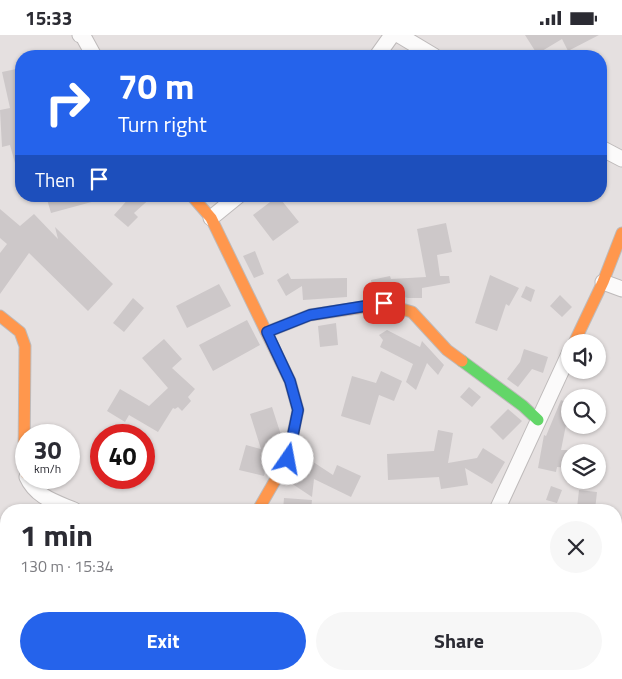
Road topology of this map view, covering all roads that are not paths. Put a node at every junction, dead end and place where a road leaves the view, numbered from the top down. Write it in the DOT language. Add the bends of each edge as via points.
graph roads {
  1 [pos="80,35"];
  2 [pos="392,35"];
  3 [pos="399,35"];
  4 [pos="90,50"];
  5 [pos="381,50"];
  6 [pos="424,50"];
  7 [pos="607,151"];
  8 [pos="622,159"];
  9 [pos="197,202"];
  10 [pos="231,202"];
  11 [pos="211,218"];
  12 [pos="622,233"];
  13 [pos="603,282"];
  14 [pos="622,289"];
  15 [pos="0,316"];
  16 [pos="267,332"];
  17 [pos="578,334"];
  18 [pos="561,371"];
  19 [pos="538,420"];
  20 [pos="24,424"];
  21 [pos="33,489"];
  22 [pos="59,504"];
  23 [pos="262,504"];
  24 [pos="500,504"];
  1 -- 4 [label="street"];
  2 -- 5 [label="street"];
  3 -- 6 [label="street"];
  7 -- 8 [label="street"];
  9 -- 11 [label="street"];
  10 -- 11 [label="street"];
  11 -- 16 [label="street"];
  12 -- 13 [label="street"];
  13 -- 14 [label="street"];
  13 -- 17 [label="street"];
  15 -- 20 [label="street" via="20,332 25,346"];
  16 -- 19 [label="street" via="310,315 384,303 412,312 447,349"];
  16 -- 23 [label="street" via="290,381 298,410 288,459"];
  18 -- 19 [label="street"];
  19 -- 24 [label="street"];
  21 -- 22 [label="street"];
}
